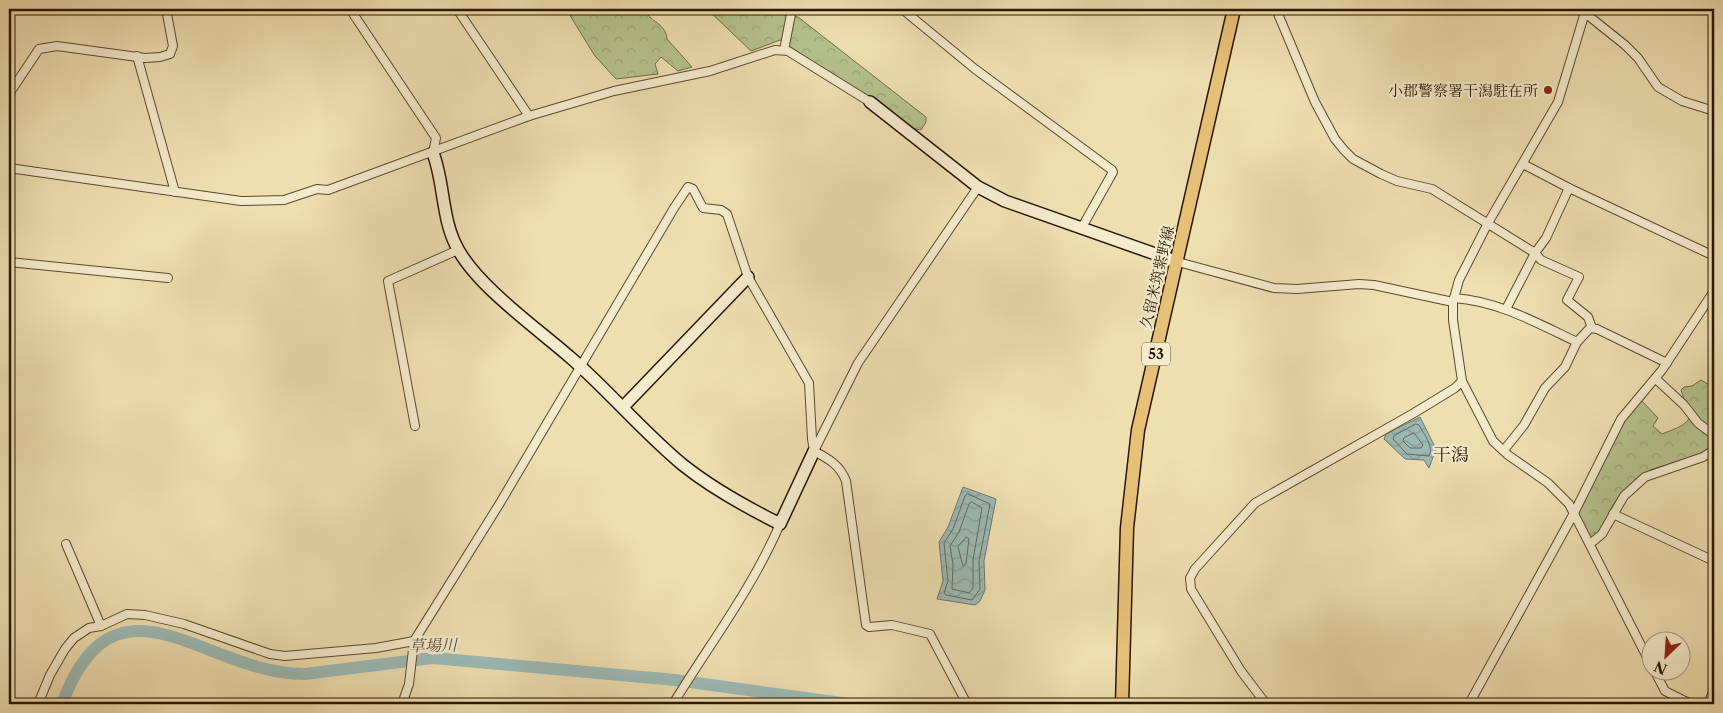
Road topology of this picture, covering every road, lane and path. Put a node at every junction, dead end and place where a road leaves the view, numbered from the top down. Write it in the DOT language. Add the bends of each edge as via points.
graph roads {
  1 [pos="166,9"];
  2 [pos="350,9"];
  3 [pos="457,9"];
  4 [pos="792,9"];
  5 [pos="902,9"];
  6 [pos="1234,9"];
  7 [pos="1276,9"];
  8 [pos="1585,11"];
  9 [pos="784,50"];
  10 [pos="137,56"];
  11 [pos="9,94"];
  12 [pos="870,102"];
  13 [pos="1714,111"];
  14 [pos="529,116"];
  15 [pos="433,153"];
  16 [pos="1523,164"];
  17 [pos="9,168"];
  18 [pos="978,187"];
  19 [pos="1569,188"];
  20 [pos="175,192"];
  21 [pos="1488,223"];
  22 [pos="1081,229"];
  23 [pos="458,250"];
  24 [pos="1535,253"];
  25 [pos="1714,256"];
  26 [pos="9,262"];
  27 [pos="1178,262"];
  28 [pos="748,277"];
  29 [pos="168,278"];
  30 [pos="1714,291"];
  31 [pos="1453,300"];
  32 [pos="1506,309"];
  33 [pos="1592,328"];
  34 [pos="1577,342"];
  35 [pos="1667,363"];
  36 [pos="580,366"];
  37 [pos="1656,379"];
  38 [pos="1462,381"];
  39 [pos="624,407"];
  40 [pos="415,426"];
  41 [pos="1714,435"];
  42 [pos="1504,450"];
  43 [pos="1714,450"];
  44 [pos="814,451"];
  45 [pos="1574,513"];
  46 [pos="1613,514"];
  47 [pos="780,524"];
  48 [pos="66,544"];
  49 [pos="1590,544"];
  50 [pos="1714,561"];
  51 [pos="101,626"];
  52 [pos="414,641"];
  53 [pos="1640,644"];
  54 [pos="1659,680"];
  55 [pos="1714,690"];
  56 [pos="38,704"];
  57 [pos="402,704"];
  58 [pos="673,704"];
  59 [pos="967,704"];
  60 [pos="1122,704"];
  61 [pos="1266,704"];
  62 [pos="1469,704"];
  63 [pos="1691,704"];
  64 [pos="1708,704"];
  1 -- 10 [label="street" via="173,46 170,54"];
  2 -- 15 [label="street" via="436,138"];
  3 -- 14 [label="street"];
  4 -- 9 [label="street"];
  5 -- 22 [label="street" via="974,69 1112,170"];
  6 -- 27 [label="main road, 久留米筑紫野線 / 53"];
  7 -- 21 [label="street" via="1315,102 1344,150 1381,174 1432,189"];
  8 -- 13 [label="street" via="1625,45 1663,91"];
  8 -- 16 [label="street" via="1558,102"];
  9 -- 12 [label="street"];
  9 -- 14 [label="street" via="774,50 710,71 614,91"];
  10 -- 11 [label="street" via="57,46 39,49"];
  10 -- 20 [label="street"];
  12 -- 18 [label="street"];
  14 -- 15 [label="street"];
  15 -- 20 [label="street" via="328,190 317,189 284,200 241,201"];
  15 -- 23 [label="street" via="446,219"];
  16 -- 19 [label="street"];
  16 -- 21 [label="street"];
  17 -- 20 [label="street"];
  18 -- 22 [label="street" via="1013,205"];
  18 -- 44 [label="street" via="858,363"];
  19 -- 24 [label="street" via="1546,238"];
  19 -- 25 [label="street"];
  21 -- 24 [label="street"];
  21 -- 31 [label="street" via="1459,280"];
  22 -- 27 [label="street"];
  23 -- 36 [label="street" via="485,283"];
  23 -- 40 [label="street" via="388,282"];
  24 -- 32 [label="street"];
  24 -- 33 [label="street" via="1541,260 1579,277 1567,300 1588,317"];
  26 -- 29 [label="street"];
  27 -- 31 [label="street" via="1274,288 1374,285"];
  27 -- 60 [label="main road, 久留米筑紫野線 / 53" via="1138,430 1132,471 1127,528"];
  28 -- 36 [label="street" via="727,214 703,208 693,189 686,188"];
  28 -- 39 [label="street"];
  28 -- 44 [label="street" via="809,383"];
  30 -- 35 [label="street"];
  31 -- 32 [label="street" via="1471,299"];
  31 -- 38 [label="street"];
  32 -- 34 [label="street"];
  33 -- 34 [label="street"];
  33 -- 35 [label="street"];
  34 -- 42 [label="street" via="1565,367 1545,388 1524,425"];
  35 -- 37 [label="street"];
  36 -- 39 [label="street"];
  36 -- 52 [label="street"];
  37 -- 41 [label="street"];
  37 -- 45 [label="street" via="1621,419"];
  38 -- 42 [label="street" via="1488,433"];
  38 -- 61 [label="street" via="1414,413 1255,503 1195,569 1190,578 1191,589 1241,671"];
  39 -- 47 [label="street" via="683,464 730,498"];
  42 -- 45 [label="street" via="1561,495"];
  43 -- 46 [label="street" via="1703,457 1645,477 1624,496"];
  44 -- 47 [label="street"];
  44 -- 59 [label="street" via="842,470 846,481 866,624 869,627 892,625 930,634"];
  45 -- 49 [label="street"];
  45 -- 62 [label="street"];
  46 -- 49 [label="street" via="1602,534"];
  46 -- 50 [label="street"];
  47 -- 58 [label="street" via="750,584"];
  48 -- 51 [label="street"];
  49 -- 53 [label="street"];
  51 -- 52 [label="street" via="128,614 145,615 285,656 376,648"];
  51 -- 56 [label="street" via="89,628 65,649"];
  52 -- 57 [label="street" via="409,684"];
  54 -- 63 [label="street" via="1665,691"];
  55 -- 64 [label="street"];
}
